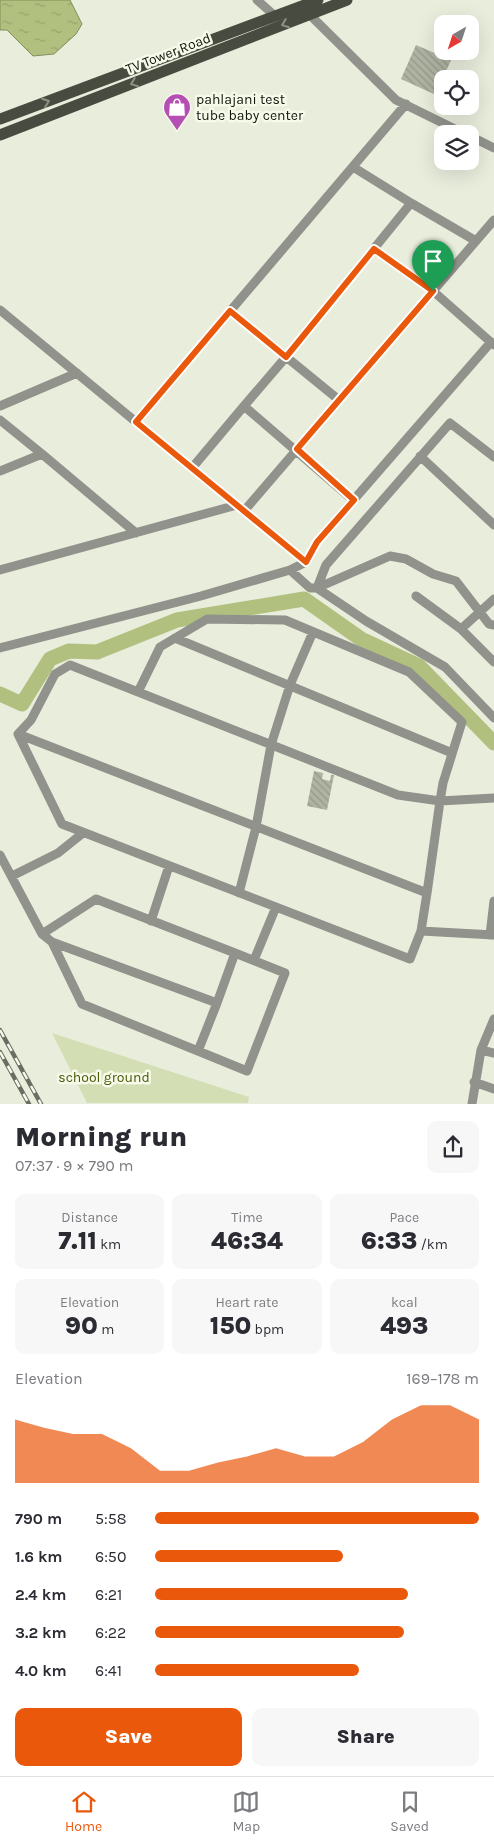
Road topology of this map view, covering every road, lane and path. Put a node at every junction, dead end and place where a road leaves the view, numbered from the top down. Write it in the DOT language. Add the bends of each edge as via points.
graph roads {
  1 [pos="257,0"];
  2 [pos="318,0"];
  3 [pos="347,0"];
  4 [pos="309,14"];
  5 [pos="275,16"];
  6 [pos="406,104"];
  7 [pos="0,119"];
  8 [pos="447,125"];
  9 [pos="0,135"];
  10 [pos="479,140"];
  11 [pos="494,148"];
  12 [pos="353,167"];
  13 [pos="411,203"];
  14 [pos="494,220"];
  15 [pos="476,242"];
  16 [pos="374,249"];
  17 [pos="433,291"];
  18 [pos="230,311"];
  19 [pos="1,312"];
  20 [pos="492,343"];
  21 [pos="286,357"];
  22 [pos="77,374"];
  23 [pos="339,400"];
  24 [pos="0,406"];
  25 [pos="244,406"];
  26 [pos="0,420"];
  27 [pos="136,422"];
  28 [pos="297,449"];
  29 [pos="42,454"];
  30 [pos="420,456"];
  31 [pos="494,457"];
  32 [pos="192,468"];
  33 [pos="0,471"];
  34 [pos="354,500"];
  35 [pos="240,508"];
  36 [pos="494,525"];
  37 [pos="136,533"];
  38 [pos="306,562"];
  39 [pos="0,570"];
  40 [pos="290,570"];
  41 [pos="318,588"];
  42 [pos="416,596"];
  43 [pos="494,599"];
  44 [pos="480,612"];
  45 [pos="494,625"];
  46 [pos="461,629"];
  47 [pos="313,632"];
  48 [pos="175,638"];
  49 [pos="0,648"];
  50 [pos="494,662"];
  51 [pos="290,685"];
  52 [pos="138,692"];
  53 [pos="494,718"];
  54 [pos="18,734"];
  55 [pos="272,745"];
  56 [pos="452,752"];
  57 [pos="494,798"];
  58 [pos="440,801"];
  59 [pos="256,827"];
  60 [pos="83,832"];
  61 [pos="0,855"];
  62 [pos="169,866"];
  63 [pos="12,876"];
  64 [pos="239,893"];
  65 [pos="427,893"];
  66 [pos="494,901"];
  67 [pos="276,907"];
  68 [pos="151,921"];
  69 [pos="422,931"];
  70 [pos="42,934"];
  71 [pos="492,935"];
  72 [pos="52,942"];
  73 [pos="235,953"];
  74 [pos="254,960"];
  75 [pos="217,1003"];
  76 [pos="494,1019"];
  77 [pos="481,1050"];
  78 [pos="198,1051"];
  79 [pos="494,1053"];
  80 [pos="474,1082"];
  81 [pos="494,1089"];
  82 [pos="472,1104"];
  1 -- 5 [label="street"];
  2 -- 5 [label="main road, TV Tower Road"];
  3 -- 4 [label="main road, TV Tower Road"];
  4 -- 6 [label="street" via="396,100"];
  4 -- 9 [label="main road, TV Tower Road, one-way"];
  7 -- 5 [label="main road, TV Tower Road, one-way"];
  6 -- 8 [label="street"];
  6 -- 12 [label="street"];
  10 -- 11 [label="street"];
  12 -- 13 [label="street"];
  12 -- 18 [label="street"];
  13 -- 15 [label="street"];
  13 -- 16 [label="street"];
  14 -- 15 [label="street"];
  15 -- 17 [label="street"];
  16 -- 17 [label="street"];
  16 -- 21 [label="street"];
  17 -- 20 [label="street"];
  17 -- 23 [label="street"];
  18 -- 21 [label="street"];
  18 -- 27 [label="street"];
  19 -- 22 [label="street"];
  20 -- 34 [label="street"];
  21 -- 23 [label="street"];
  21 -- 25 [label="street"];
  22 -- 24 [label="street"];
  22 -- 27 [label="street"];
  23 -- 28 [label="street"];
  25 -- 28 [label="street"];
  25 -- 32 [label="street"];
  26 -- 29 [label="street"];
  27 -- 32 [label="street"];
  28 -- 34 [label="street"];
  28 -- 35 [label="street"];
  29 -- 33 [label="street"];
  29 -- 37 [label="street"];
  30 -- 31 [label="street" via="450,423"];
  30 -- 36 [label="street"];
  30 -- 41 [label="street" via="326,565"];
  32 -- 35 [label="street"];
  34 -- 38 [label="street" via="317,542"];
  35 -- 37 [label="street"];
  35 -- 38 [label="street"];
  37 -- 39 [label="street"];
  38 -- 40 [label="street"];
  40 -- 41 [label="street" via="310,588"];
  40 -- 49 [label="street"];
  41 -- 44 [label="street" via="390,556 406,559 433,574 456,581"];
  41 -- 53 [label="street" via="445,668"];
  42 -- 46 [label="street"];
  43 -- 44 [label="street"];
  44 -- 45 [label="street" via="489,624"];
  44 -- 46 [label="street"];
  46 -- 50 [label="street"];
  47 -- 48 [label="street" via="285,620 207,619"];
  47 -- 51 [label="street"];
  47 -- 56 [label="street" via="409,672 462,722"];
  48 -- 51 [label="street"];
  48 -- 52 [label="street" via="160,647"];
  51 -- 55 [label="street"];
  51 -- 56 [label="street"];
  52 -- 54 [label="street" via="70,665 55,674 31,720"];
  52 -- 55 [label="street"];
  54 -- 59 [label="street"];
  54 -- 60 [label="street" via="62,824"];
  55 -- 58 [label="street" via="398,795"];
  55 -- 59 [label="street"];
  56 -- 58 [label="street"];
  57 -- 58 [label="street"];
  58 -- 65 [label="street"];
  59 -- 64 [label="street"];
  59 -- 65 [label="street"];
  60 -- 62 [label="street"];
  60 -- 63 [label="street" via="58,852"];
  61 -- 63 [label="street"];
  62 -- 64 [label="street"];
  62 -- 68 [label="street"];
  63 -- 70 [label="street"];
  64 -- 67 [label="street"];
  65 -- 69 [label="street"];
  66 -- 71 [label="street"];
  67 -- 69 [label="street" via="410,959"];
  67 -- 74 [label="street"];
  68 -- 70 [label="street" via="96,900"];
  68 -- 73 [label="street"];
  69 -- 71 [label="street"];
  70 -- 72 [label="street"];
  72 -- 75 [label="street"];
  72 -- 78 [label="street" via="82,1004"];
  73 -- 74 [label="street"];
  73 -- 75 [label="street"];
  74 -- 78 [label="street" via="285,973 247,1071"];
  75 -- 78 [label="street"];
  76 -- 77 [label="street"];
  77 -- 79 [label="street"];
  77 -- 80 [label="street"];
  80 -- 81 [label="street"];
  80 -- 82 [label="street"];
}
